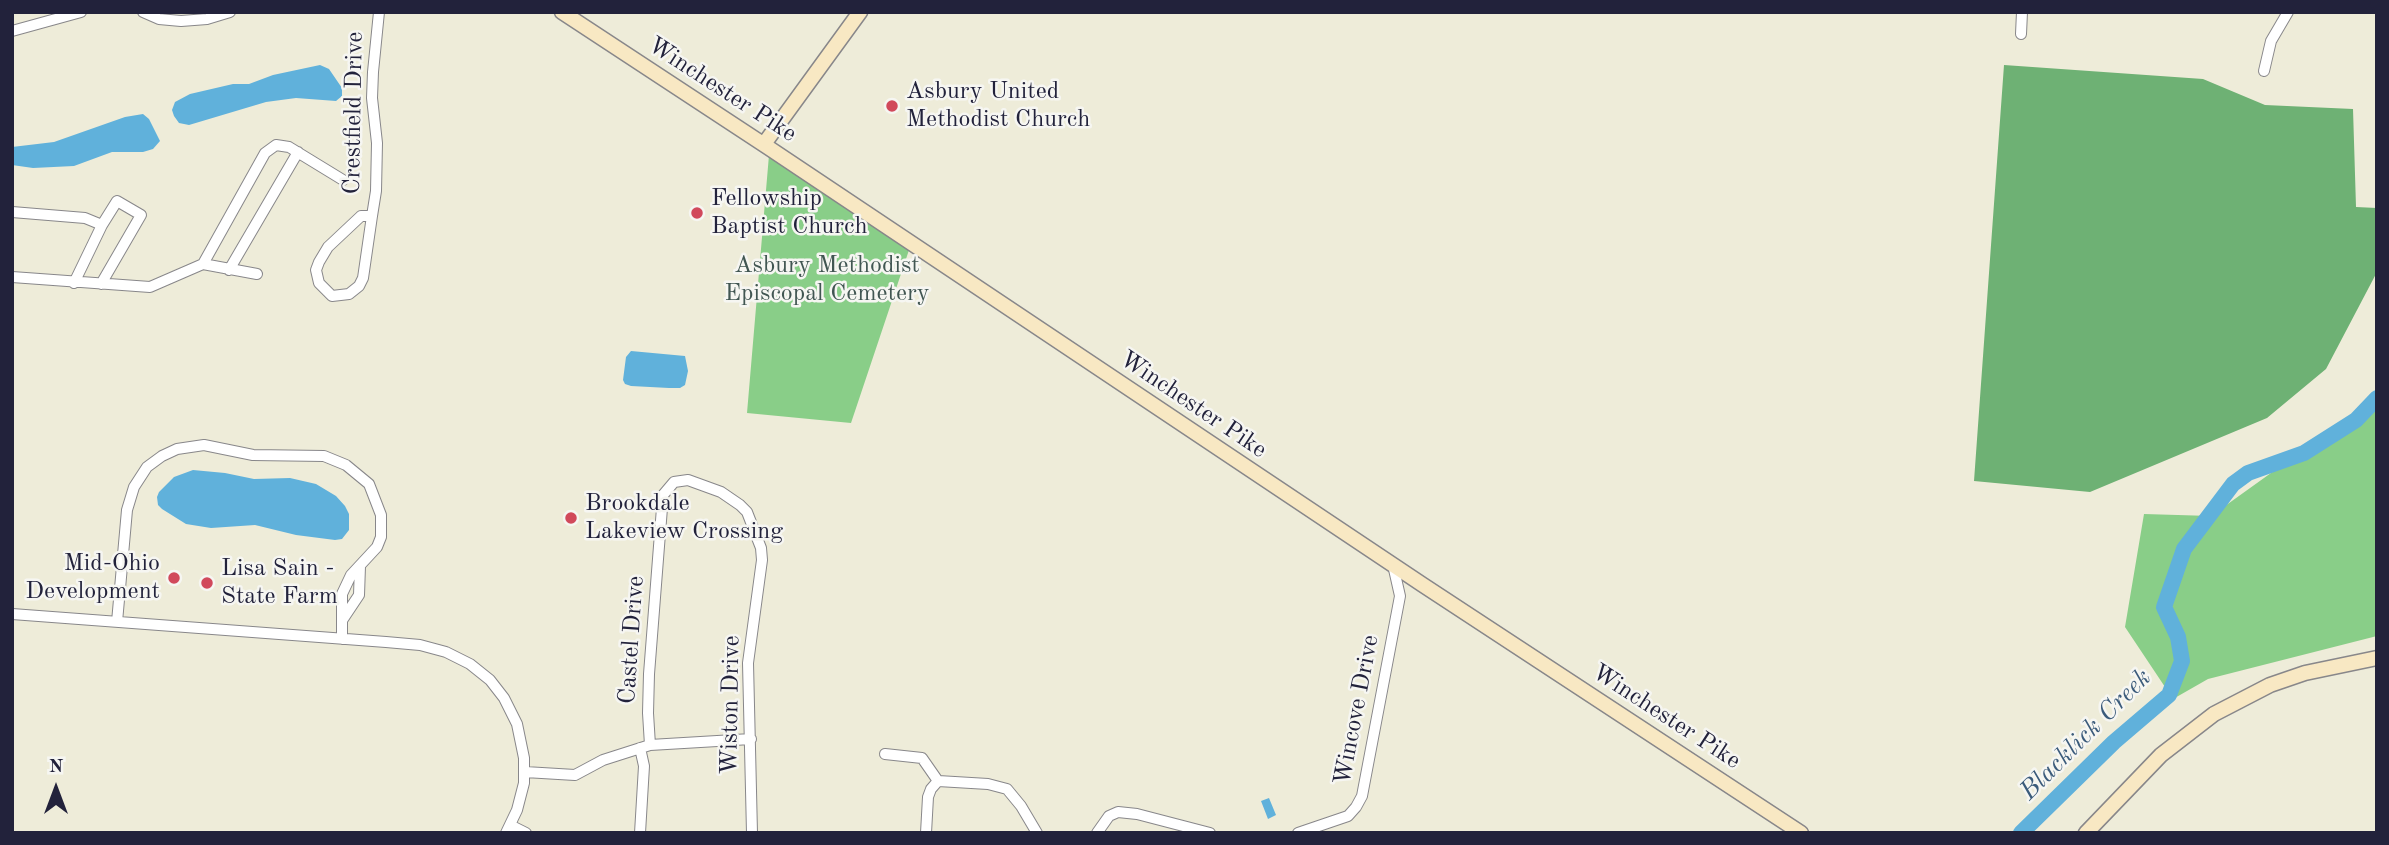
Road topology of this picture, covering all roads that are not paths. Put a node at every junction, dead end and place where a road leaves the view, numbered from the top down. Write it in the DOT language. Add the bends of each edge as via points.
graph roads {
  1 [pos="81,12"];
  2 [pos="143,12"];
  3 [pos="230,12"];
  4 [pos="379,12"];
  5 [pos="562,12"];
  6 [pos="860,12"];
  7 [pos="2022,12"];
  8 [pos="2288,12"];
  9 [pos="49,16"];
  10 [pos="12,31"];
  11 [pos="2021,34"];
  12 [pos="2264,71"];
  13 [pos="764,144"];
  14 [pos="298,152"];
  15 [pos="342,180"];
  16 [pos="12,212"];
  17 [pos="372,216"];
  18 [pos="102,225"];
  19 [pos="202,264"];
  20 [pos="229,270"];
  21 [pos="257,274"];
  22 [pos="12,277"];
  23 [pos="74,283"];
  24 [pos="101,284"];
  25 [pos="663,495"];
  26 [pos="1393,565"];
  27 [pos="360,566"];
  28 [pos="1421,583"];
  29 [pos="1400,596"];
  30 [pos="12,614"];
  31 [pos="343,619"];
  32 [pos="117,622"];
  33 [pos="342,639"];
  34 [pos="2377,659"];
  35 [pos="751,739"];
  36 [pos="645,747"];
  37 [pos="885,754"];
  38 [pos="525,772"];
  39 [pos="939,781"];
  40 [pos="508,829"];
  41 [pos="526,833"];
  42 [pos="640,833"];
  43 [pos="752,833"];
  44 [pos="926,833"];
  45 [pos="1037,833"];
  46 [pos="1097,833"];
  47 [pos="1210,833"];
  48 [pos="1298,833"];
  49 [pos="1801,833"];
  50 [pos="2086,833"];
  1 -- 9 [label="street"];
  2 -- 3 [label="street" via="181,22"];
  4 -- 17 [label="street, Crestfield Drive" via="372,98 377,157"];
  5 -- 13 [label="main road, Winchester Pike"];
  6 -- 13 [label="main road"];
  7 -- 11 [label="street"];
  8 -- 12 [label="street" via="2271,41"];
  9 -- 10 [label="street"];
  13 -- 26 [label="main road, Winchester Pike"];
  14 -- 15 [label="street"];
  14 -- 19 [label="street" via="279,145 265,153"];
  14 -- 20 [label="street"];
  16 -- 18 [label="street" via="85,218"];
  17 -- 17 [label="street, Crestfield Drive" via="361,216 323,254 317,277 332,296 349,294 361,283"];
  18 -- 23 [label="street"];
  18 -- 24 [label="street" via="117,201 141,215"];
  19 -- 20 [label="street"];
  19 -- 24 [label="street" via="150,287"];
  20 -- 21 [label="street"];
  22 -- 23 [label="street"];
  23 -- 24 [label="street"];
  25 -- 35 [label="street, Wiston Drive" via="680,481 698,482 721,492 747,512 759,541 762,560 748,663"];
  25 -- 36 [label="street, Castel Drive"];
  26 -- 28 [label="main road, Winchester Pike"];
  26 -- 29 [label="street, Wincove Drive"];
  27 -- 31 [label="street" via="359,595"];
  27 -- 31 [label="street" via="342,594"];
  27 -- 32 [label="street" via="377,547 381,515 374,493 346,465 314,454 265,456 204,445 177,449 154,461 139,477 127,510"];
  28 -- 29 [label="street"];
  28 -- 49 [label="main road, Winchester Pike"];
  29 -- 48 [label="street, Wincove Drive" via="1360,802 1342,819"];
  30 -- 32 [label="street"];
  31 -- 33 [label="street"];
  32 -- 33 [label="street"];
  33 -- 38 [label="street" via="433,648 470,664 504,698 517,724"];
  34 -- 50 [label="main road" via="2305,673 2214,714 2161,755"];
  35 -- 36 [label="street"];
  35 -- 43 [label="street, Wiston Drive"];
  36 -- 38 [label="street" via="603,760 575,775"];
  36 -- 42 [label="street, Castel Drive"];
  37 -- 39 [label="street" via="922,758"];
  38 -- 40 [label="street" via="520,802"];
  39 -- 44 [label="street" via="928,797"];
  39 -- 45 [label="street" via="1007,789"];
  40 -- 41 [label="street"];
  46 -- 47 [label="street" via="1109,816 1123,812"];
}
